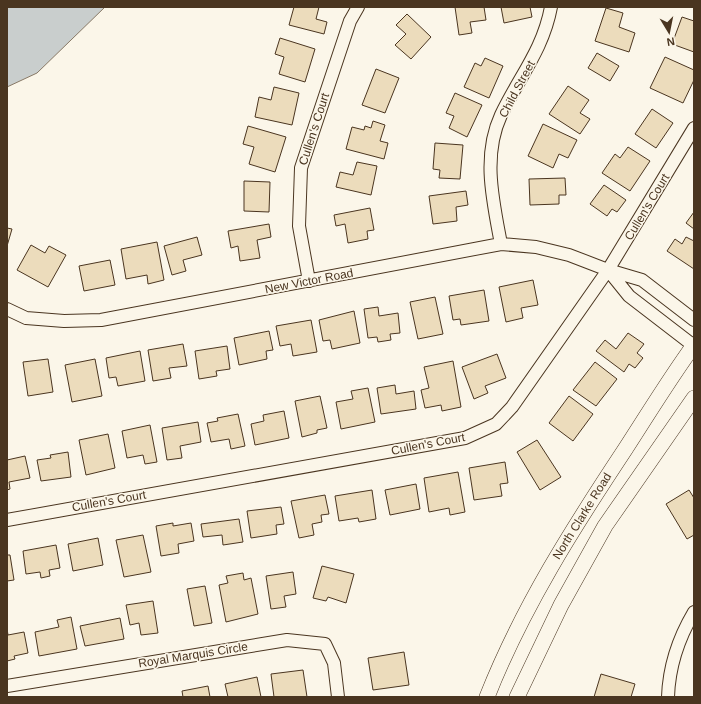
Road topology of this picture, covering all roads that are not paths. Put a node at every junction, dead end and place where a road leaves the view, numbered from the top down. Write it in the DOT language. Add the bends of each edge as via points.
graph roads {
  1 [pos="358,7"];
  2 [pos="551,7"];
  3 [pos="694,128"];
  4 [pos="501,244"];
  5 [pos="608,270"];
  6 [pos="309,280"];
  7 [pos="7,309"];
  8 [pos="694,320"];
  9 [pos="694,345"];
  10 [pos="694,398"];
  11 [pos="7,520"];
  12 [pos="694,612"];
  13 [pos="7,686"];
  14 [pos="338,697"];
  15 [pos="487,697"];
  16 [pos="517,697"];
  17 [pos="668,697"];
  1 -- 6 [label="street, Cullen's Court" via="350,21 301,168 299,226"];
  2 -- 4 [label="street, Child Street" via="537,52 501,116 491,149 490,184"];
  3 -- 5 [label="street, Cullen's Court"];
  4 -- 5 [label="street, New Victor Road" via="536,247 569,255"];
  4 -- 6 [label="street, New Victor Road"];
  5 -- 8 [label="street, New Victor Road" via="642,280"];
  5 -- 9 [label="street" via="629,296"];
  5 -- 11 [label="street, Cullen's Court" via="512,407 496,424 465,438"];
  6 -- 7 [label="street, New Victor Road" via="101,320 26,318"];
  9 -- 15 [label="street, North Clarke Road" via="586,509 535,594"];
  10 -- 16 [label="street, North Clarke Road" via="605,526 561,605"];
  12 -- 17 [label="street" via="675,650"];
  13 -- 14 [label="street, Royal Marquis Circle" via="287,640 325,644 334,663"];
}
